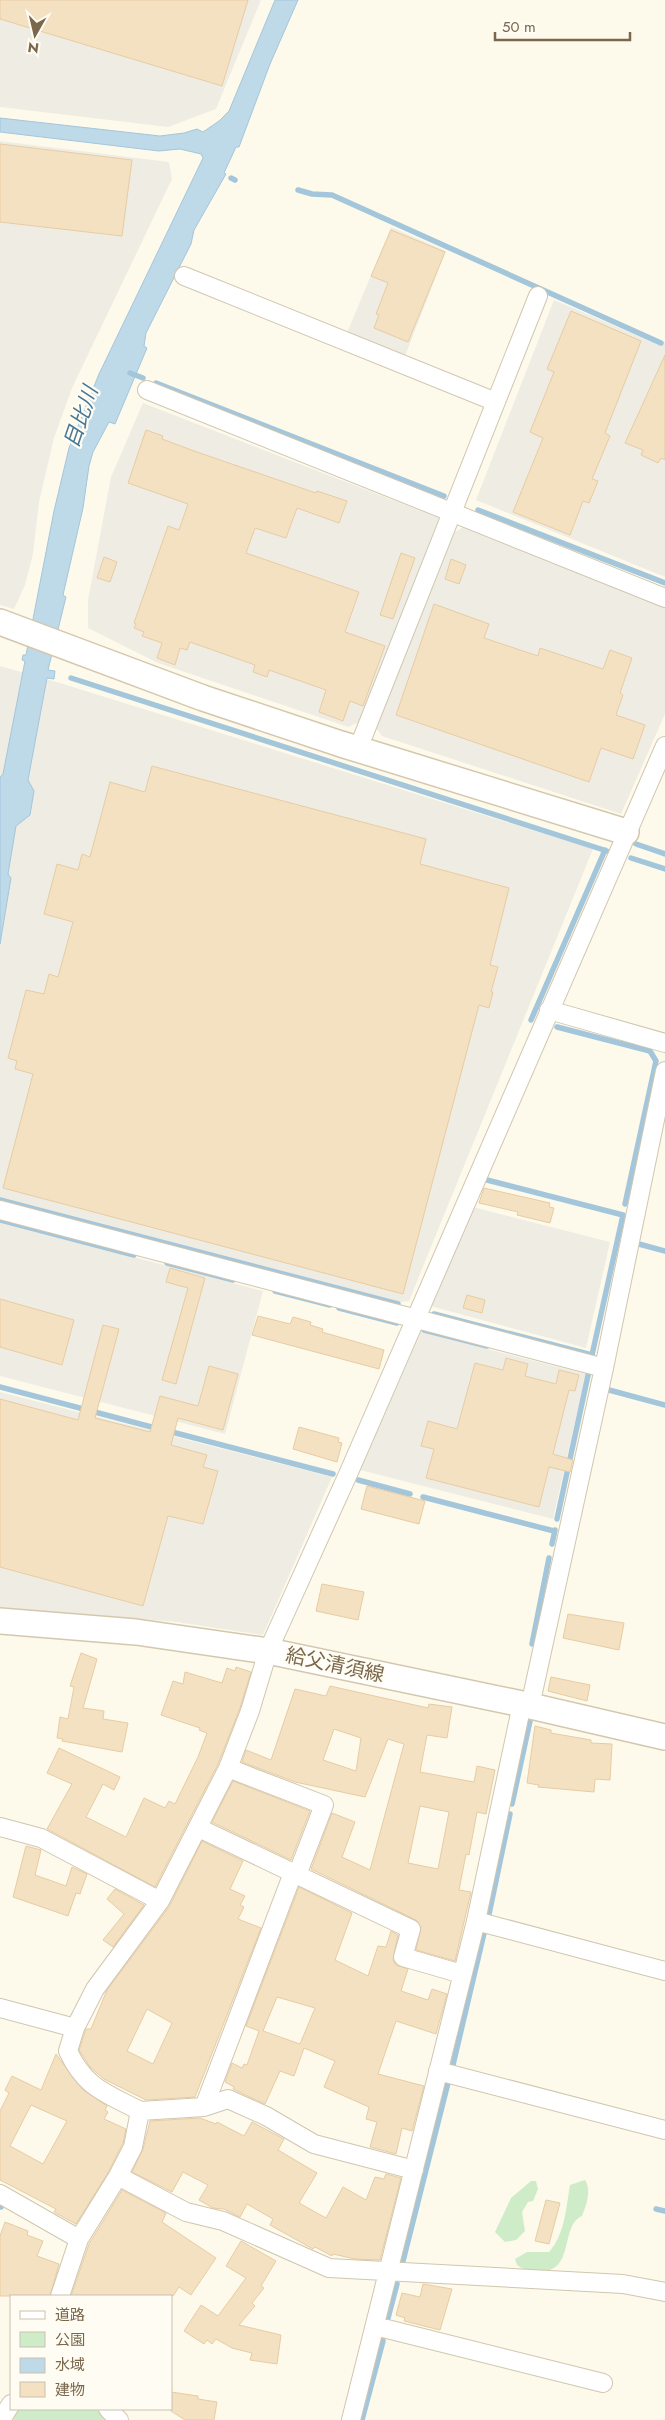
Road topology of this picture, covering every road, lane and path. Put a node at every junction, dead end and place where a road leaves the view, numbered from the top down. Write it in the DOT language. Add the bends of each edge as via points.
graph roads {
  1 [pos="184,276"];
  2 [pos="538,296"];
  3 [pos="147,390"];
  4 [pos="496,402"];
  5 [pos="451,513"];
  6 [pos="665,598"];
  7 [pos="10,626"];
  8 [pos="665,746"];
  9 [pos="358,750"];
  10 [pos="626,832"];
  11 [pos="549,1010"];
  12 [pos="665,1043"];
  13 [pos="665,1071"];
  14 [pos="0,1210"];
  15 [pos="415,1318"];
  16 [pos="604,1368"];
  17 [pos="0,1621"];
  18 [pos="268,1651"];
  19 [pos="526,1705"];
  20 [pos="665,1737"];
  21 [pos="228,1768"];
  22 [pos="0,1828"];
  23 [pos="199,1828"];
  24 [pos="295,1874"];
  25 [pos="160,1902"];
  26 [pos="476,1921"];
  27 [pos="665,1971"];
  28 [pos="462,1974"];
  29 [pos="0,2008"];
  30 [pos="75,2028"];
  31 [pos="438,2071"];
  32 [pos="204,2107"];
  33 [pos="140,2111"];
  34 [pos="665,2130"];
  35 [pos="414,2170"];
  36 [pos="118,2176"];
  37 [pos="0,2194"];
  38 [pos="79,2238"];
  39 [pos="389,2272"];
  40 [pos="665,2292"];
  41 [pos="60,2295"];
  42 [pos="375,2326"];
  43 [pos="603,2383"];
  44 [pos="10,2406"];
  45 [pos="109,2410"];
  46 [pos="2,2420"];
  47 [pos="119,2420"];
  48 [pos="351,2420"];
  1 -- 4 [label="street"];
  2 -- 4 [label="street"];
  3 -- 5 [label="street"];
  4 -- 5 [label="street"];
  5 -- 6 [label="street"];
  5 -- 9 [label="street"];
  7 -- 9 [label="main road" via="203,698"];
  8 -- 10 [label="street"];
  9 -- 10 [label="main road"];
  10 -- 11 [label="street"];
  11 -- 12 [label="street"];
  11 -- 15 [label="street"];
  13 -- 16 [label="street"];
  14 -- 15 [label="street"];
  15 -- 16 [label="street"];
  15 -- 18 [label="street"];
  16 -- 19 [label="street"];
  17 -- 18 [label="main road, 給父清須線" via="136,1632"];
  18 -- 19 [label="main road, 給父清須線"];
  18 -- 21 [label="street"];
  19 -- 20 [label="main road, 給父清須線"];
  19 -- 26 [label="street"];
  21 -- 23 [label="street"];
  21 -- 24 [label="street" via="324,1806"];
  22 -- 25 [label="street" via="41,1838"];
  23 -- 24 [label="street"];
  23 -- 25 [label="street"];
  24 -- 28 [label="street" via="411,1929 403,1957"];
  24 -- 32 [label="street"];
  25 -- 30 [label="street" via="95,1989"];
  26 -- 27 [label="street"];
  26 -- 28 [label="street"];
  28 -- 31 [label="street"];
  29 -- 30 [label="street"];
  30 -- 33 [label="street" via="68,2051 77,2070 97,2089"];
  31 -- 34 [label="street"];
  31 -- 35 [label="street"];
  32 -- 33 [label="street"];
  32 -- 35 [label="street" via="228,2099 266,2116 314,2144"];
  33 -- 36 [label="street" via="133,2147"];
  35 -- 39 [label="street"];
  36 -- 38 [label="street"];
  36 -- 39 [label="street" via="186,2212 223,2220 329,2268"];
  37 -- 38 [label="street"];
  38 -- 41 [label="street"];
  39 -- 40 [label="street" via="623,2284"];
  39 -- 42 [label="street"];
  42 -- 43 [label="street"];
  42 -- 48 [label="street"];
  44 -- 46 [label="street"];
  45 -- 47 [label="street"];
}
